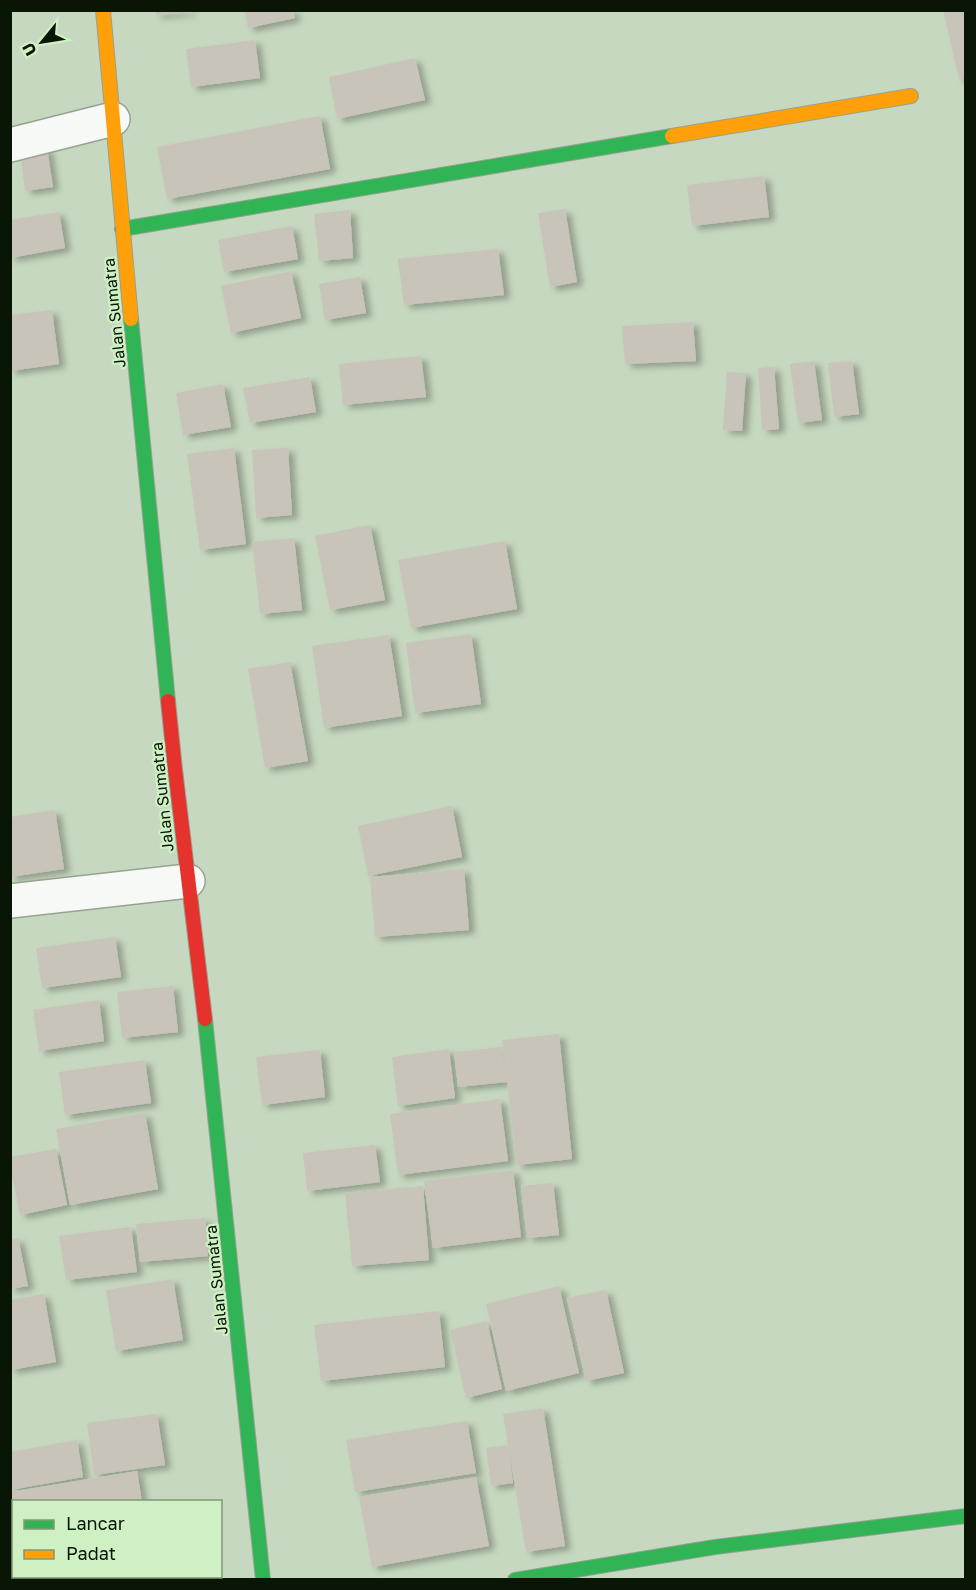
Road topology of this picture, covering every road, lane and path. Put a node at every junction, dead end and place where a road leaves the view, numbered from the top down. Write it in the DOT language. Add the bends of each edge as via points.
graph roads {
  1 [pos="103,10"];
  2 [pos="911,96"];
  3 [pos="113,118"];
  4 [pos="10,145"];
  5 [pos="122,229"];
  6 [pos="188,881"];
  7 [pos="10,901"];
  8 [pos="966,1516"];
  9 [pos="263,1580"];
  10 [pos="515,1580"];
  1 -- 3 [label="street, Jalan Sumatra"];
  2 -- 5 [label="street"];
  3 -- 4 [label="street"];
  3 -- 5 [label="street, Jalan Sumatra"];
  5 -- 6 [label="street, Jalan Sumatra"];
  6 -- 7 [label="street"];
  6 -- 9 [label="street, Jalan Sumatra"];
  8 -- 10 [label="street" via="715,1547"];
}
